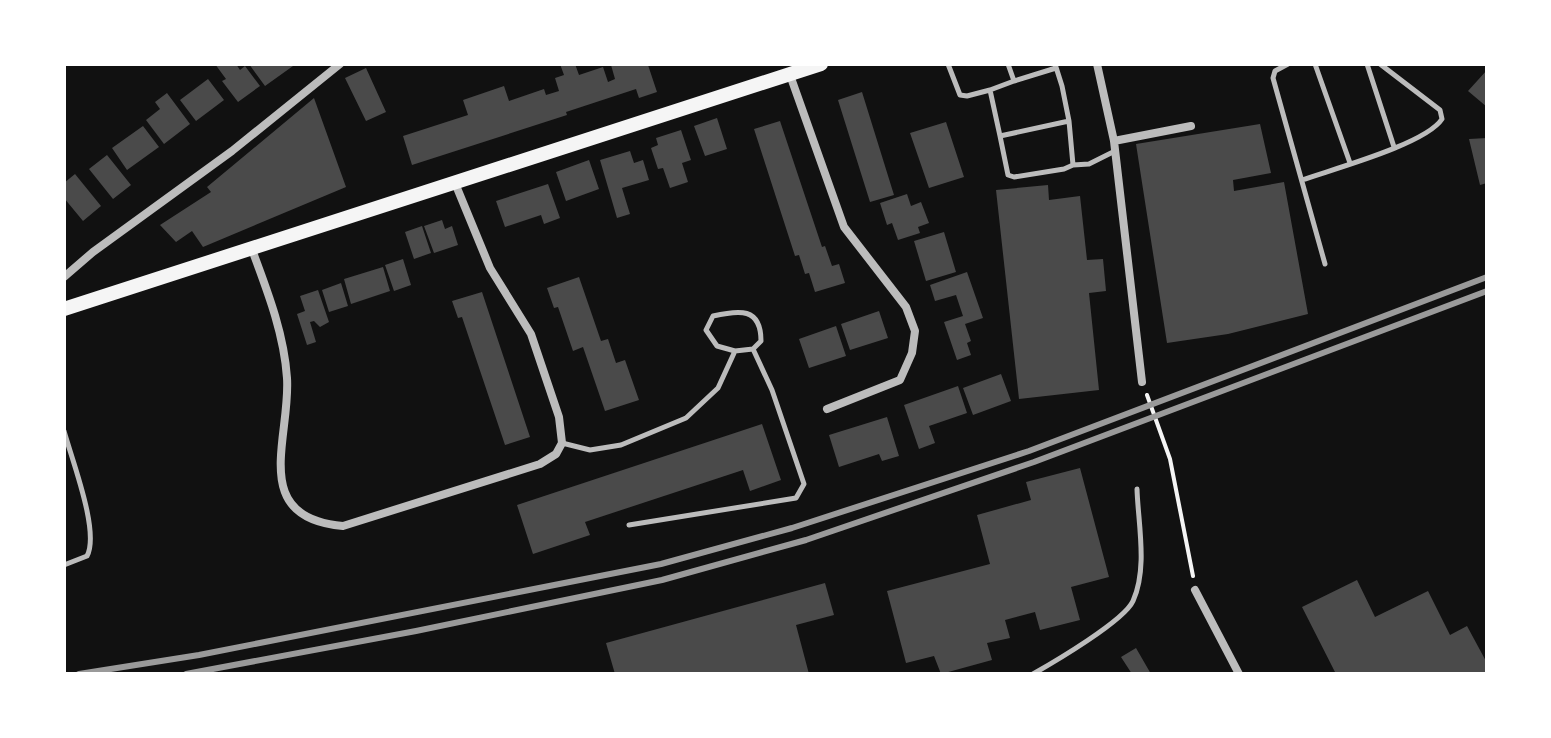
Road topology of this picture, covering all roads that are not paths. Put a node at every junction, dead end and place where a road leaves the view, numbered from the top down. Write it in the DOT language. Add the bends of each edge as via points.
graph roads {
  1 [pos="340,64"];
  2 [pos="821,64"];
  3 [pos="948,64"];
  4 [pos="1008,64"];
  5 [pos="1097,64"];
  6 [pos="1288,64"];
  7 [pos="1315,64"];
  8 [pos="1367,64"];
  9 [pos="1380,64"];
  10 [pos="1056,66"];
  11 [pos="790,75"];
  12 [pos="1014,81"];
  13 [pos="990,90"];
  14 [pos="1069,121"];
  15 [pos="1191,126"];
  16 [pos="1000,136"];
  17 [pos="1114,146"];
  18 [pos="1394,147"];
  19 [pos="1350,163"];
  20 [pos="1073,165"];
  21 [pos="1302,180"];
  22 [pos="455,183"];
  23 [pos="251,247"];
  24 [pos="1325,264"];
  25 [pos="64,277"];
  26 [pos="64,309"];
  27 [pos="753,349"];
  28 [pos="735,351"];
  29 [pos="1142,382"];
  30 [pos="827,409"];
  31 [pos="64,431"];
  32 [pos="562,443"];
  33 [pos="1137,489"];
  34 [pos="629,525"];
  35 [pos="64,565"];
  36 [pos="1195,590"];
  37 [pos="1033,674"];
  38 [pos="1239,674"];
  1 -- 25 [label="street"];
  2 -- 11 [label="main road"];
  3 -- 13 [label="lane" via="960,95"];
  4 -- 12 [label="lane"];
  5 -- 17 [label="street"];
  6 -- 21 [label="lane" via="1273,78"];
  7 -- 19 [label="lane"];
  8 -- 18 [label="lane"];
  9 -- 18 [label="lane" via="1440,110 1442,119 1437,127"];
  10 -- 12 [label="lane"];
  10 -- 14 [label="lane"];
  11 -- 22 [label="main road"];
  11 -- 30 [label="street" via="844,227 906,307 915,331 900,380"];
  12 -- 13 [label="lane"];
  13 -- 16 [label="lane"];
  14 -- 16 [label="lane"];
  14 -- 20 [label="lane"];
  15 -- 17 [label="street"];
  16 -- 20 [label="lane" via="1008,175"];
  17 -- 20 [label="lane" via="1089,164"];
  17 -- 29 [label="street"];
  18 -- 19 [label="lane"];
  19 -- 21 [label="lane"];
  21 -- 24 [label="lane"];
  22 -- 23 [label="main road"];
  22 -- 32 [label="street" via="490,268 531,334 559,417"];
  23 -- 26 [label="main road"];
  23 -- 32 [label="street" via="277,320 287,380 279,467 284,493 311,519 343,526 540,464"];
  27 -- 28 [label="lane"];
  27 -- 28 [label="lane" via="761,341 761,326 753,316 737,311 713,316 706,330 717,346"];
  27 -- 34 [label="lane" via="804,484 796,498"];
  28 -- 32 [label="lane" via="718,388 686,418 621,445 590,450"];
  31 -- 35 [label="lane" via="92,547 87,556"];
  33 -- 37 [label="lane" via="1140,573 1133,603 1078,648"];
  36 -- 38 [label="street"];
}
